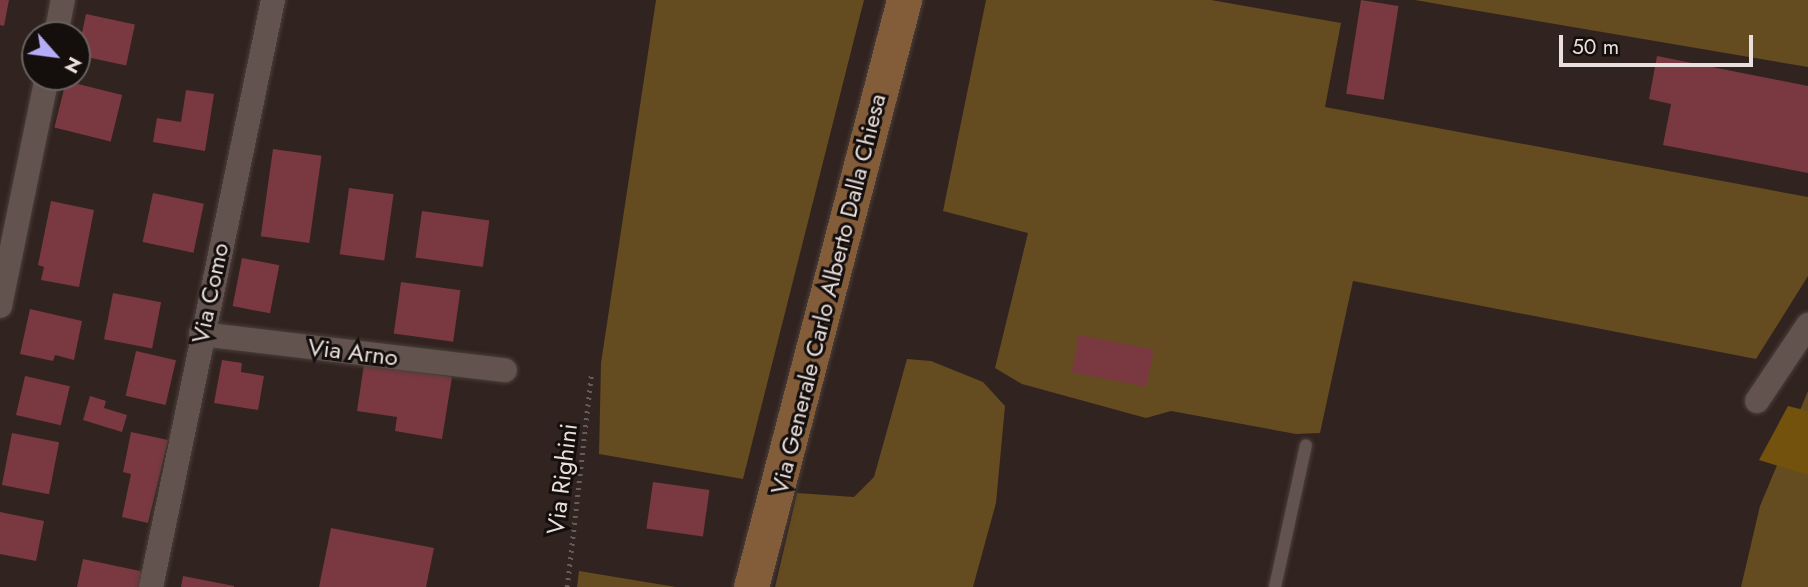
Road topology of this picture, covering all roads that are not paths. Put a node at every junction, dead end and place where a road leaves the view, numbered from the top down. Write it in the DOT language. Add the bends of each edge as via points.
graph roads {
  1 [pos="63,0"];
  2 [pos="273,0"];
  3 [pos="904,0"];
  4 [pos="58,21"];
  5 [pos="44,91"];
  6 [pos="0,306"];
  7 [pos="1808,325"];
  8 [pos="201,334"];
  9 [pos="505,370"];
  10 [pos="1757,401"];
  11 [pos="1306,445"];
  12 [pos="151,587"];
  13 [pos="751,587"];
  14 [pos="1275,587"];
  1 -- 4 [label="street"];
  2 -- 8 [label="street, Via Como"];
  3 -- 13 [label="street, Via Generale Carlo Alberto Dalla Chiesa"];
  5 -- 6 [label="street"];
  7 -- 10 [label="street"];
  8 -- 9 [label="street, Via Arno"];
  8 -- 12 [label="street, Via Como"];
  11 -- 14 [label="lane"];
}
